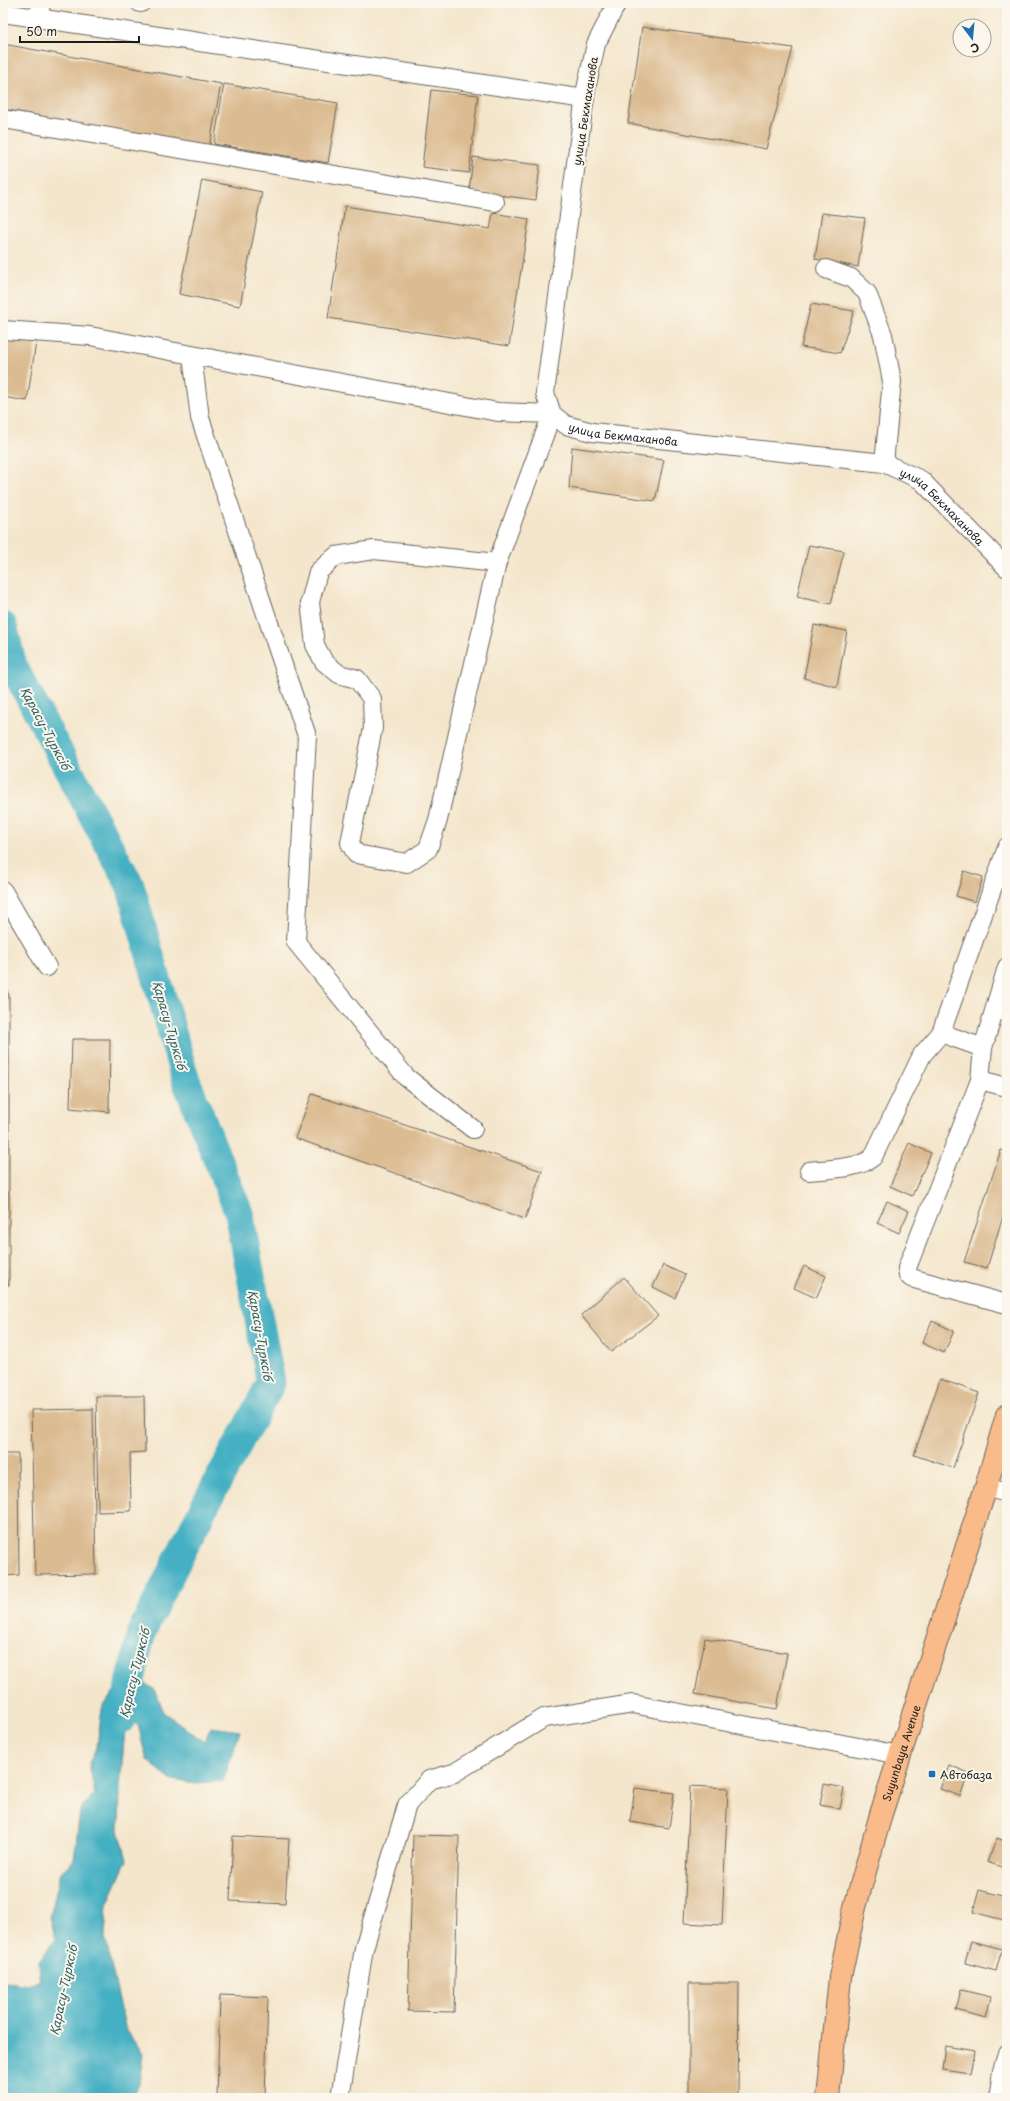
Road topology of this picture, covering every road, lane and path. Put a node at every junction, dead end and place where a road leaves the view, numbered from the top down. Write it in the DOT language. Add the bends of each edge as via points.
graph roads {
  1 [pos="616,3"];
  2 [pos="40,11"];
  3 [pos="3,13"];
  4 [pos="585,99"];
  5 [pos="3,119"];
  6 [pos="495,202"];
  7 [pos="826,269"];
  8 [pos="3,330"];
  9 [pos="192,356"];
  10 [pos="552,414"];
  11 [pos="884,463"];
  12 [pos="497,563"];
  13 [pos="1007,568"];
  14 [pos="1007,847"];
  15 [pos="3,891"];
  16 [pos="46,967"];
  17 [pos="1007,967"];
  18 [pos="941,1034"];
  19 [pos="983,1048"];
  20 [pos="980,1080"];
  21 [pos="1007,1087"];
  22 [pos="473,1129"];
  23 [pos="809,1172"];
  24 [pos="1007,1304"];
  25 [pos="1007,1415"];
  26 [pos="986,1487"];
  27 [pos="1007,1493"];
  28 [pos="900,1756"];
  29 [pos="1007,2053"];
  30 [pos="340,2098"];
  31 [pos="828,2098"];
  32 [pos="998,2098"];
  1 -- 4 [label="street, улица Бекмаханова" via="596,44"];
  2 -- 3 [label="street"];
  2 -- 4 [label="street"];
  4 -- 10 [label="street, улица Бекмаханова" via="544,393"];
  5 -- 6 [label="street"];
  7 -- 11 [label="street" via="851,278 867,293 883,335 892,380"];
  8 -- 9 [label="street" via="90,336"];
  9 -- 10 [label="street" via="498,412"];
  9 -- 22 [label="street" via="200,418 307,736 296,942 406,1077"];
  10 -- 11 [label="street, улица Бекмаханова" via="566,425 592,432"];
  10 -- 12 [label="street"];
  11 -- 13 [label="street, улица Бекмаханова" via="921,480"];
  12 -- 12 [label="street" via="374,550 336,556 318,572 310,602 315,645 324,662 339,674 357,679 372,699 373,728 350,843 356,854 407,863 428,849 438,820"];
  14 -- 18 [label="street"];
  15 -- 16 [label="street"];
  17 -- 19 [label="street"];
  18 -- 19 [label="street"];
  18 -- 23 [label="street" via="922,1055 873,1157 868,1162 858,1165"];
  19 -- 20 [label="street"];
  20 -- 21 [label="street"];
  20 -- 24 [label="street" via="907,1268 911,1278"];
  25 -- 26 [label="main road, Suyunbaya Avenue"];
  26 -- 27 [label="street"];
  26 -- 28 [label="main road, Suyunbaya Avenue"];
  28 -- 30 [label="street" via="633,1704 544,1718 454,1773 429,1780 407,1805 364,1948"];
  28 -- 31 [label="main road, Suyunbaya Avenue" via="851,1922 840,1977"];
  29 -- 32 [label="street"];
}
